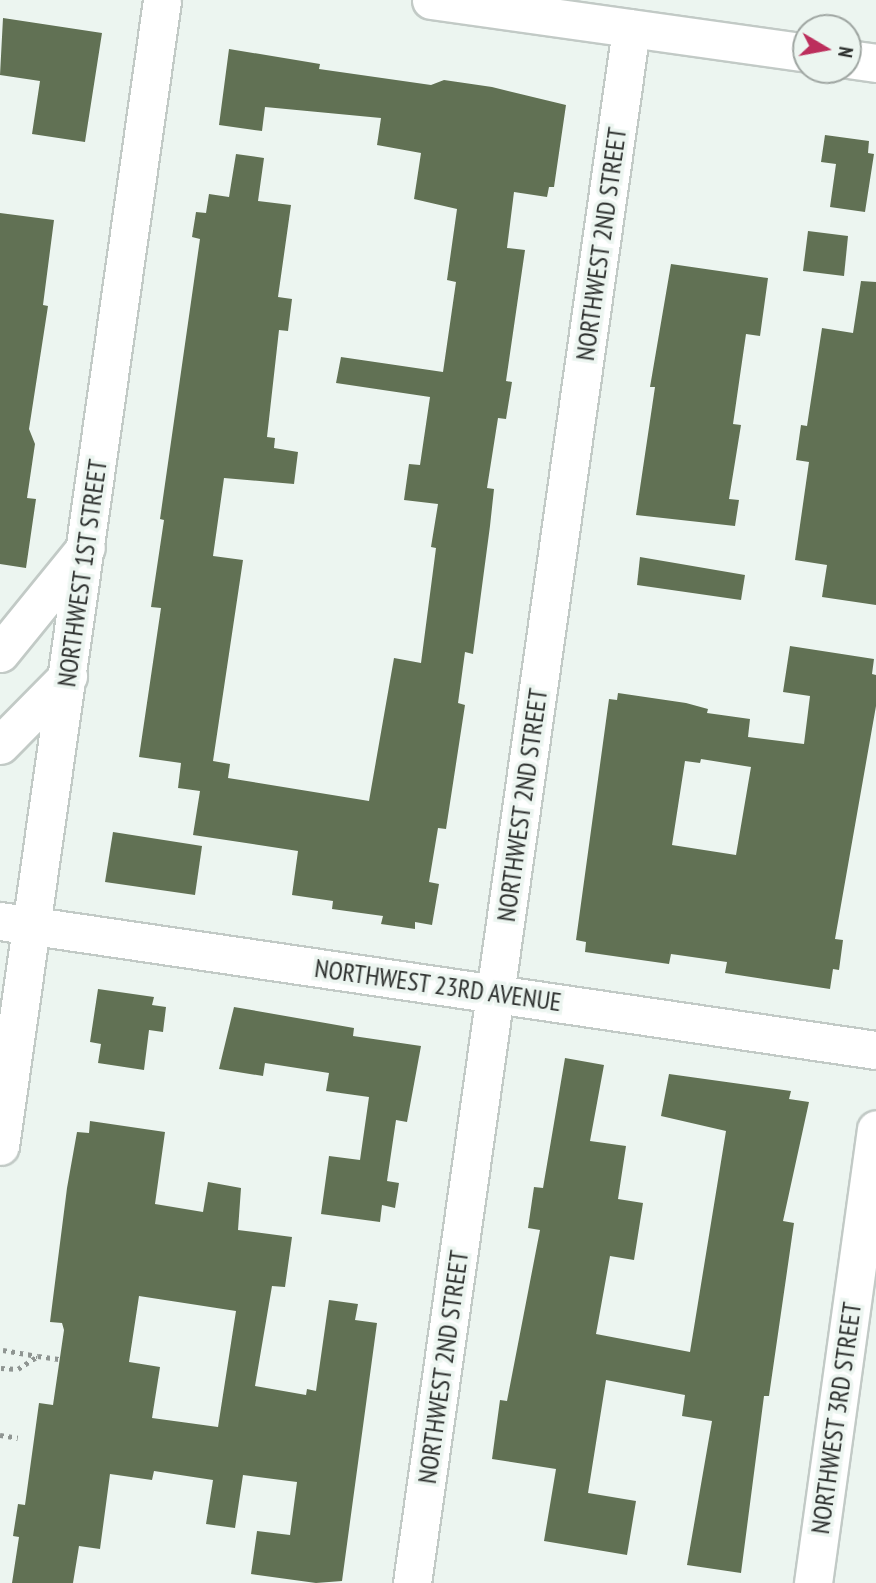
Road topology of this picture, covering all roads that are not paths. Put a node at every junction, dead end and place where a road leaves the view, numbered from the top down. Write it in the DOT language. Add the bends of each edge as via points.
graph roads {
  1 [pos="162,0"];
  2 [pos="431,0"];
  3 [pos="631,28"];
  4 [pos="792,51"];
  5 [pos="87,546"];
  6 [pos="0,653"];
  7 [pos="68,676"];
  8 [pos="0,745"];
  9 [pos="15,924"];
  10 [pos="495,993"];
  11 [pos="876,1050"];
  12 [pos="876,1129"];
  13 [pos="0,1146"];
  14 [pos="412,1583"];
  15 [pos="813,1583"];
  1 -- 5 [label="street, NORTHWEST 1ST STREET"];
  2 -- 3 [label="street"];
  3 -- 4 [label="street"];
  3 -- 10 [label="street, NORTHWEST 2ND STREET"];
  5 -- 6 [label="street"];
  5 -- 7 [label="street, NORTHWEST 1ST STREET"];
  7 -- 8 [label="street"];
  7 -- 9 [label="street, NORTHWEST 1ST STREET"];
  9 -- 10 [label="street, NORTHWEST 23RD AVENUE"];
  9 -- 13 [label="street, NORTHWEST 1ST STREET"];
  10 -- 11 [label="street, NORTHWEST 23RD AVENUE"];
  10 -- 14 [label="street, NORTHWEST 2ND STREET"];
  12 -- 15 [label="street, NORTHWEST 3RD STREET"];
}
